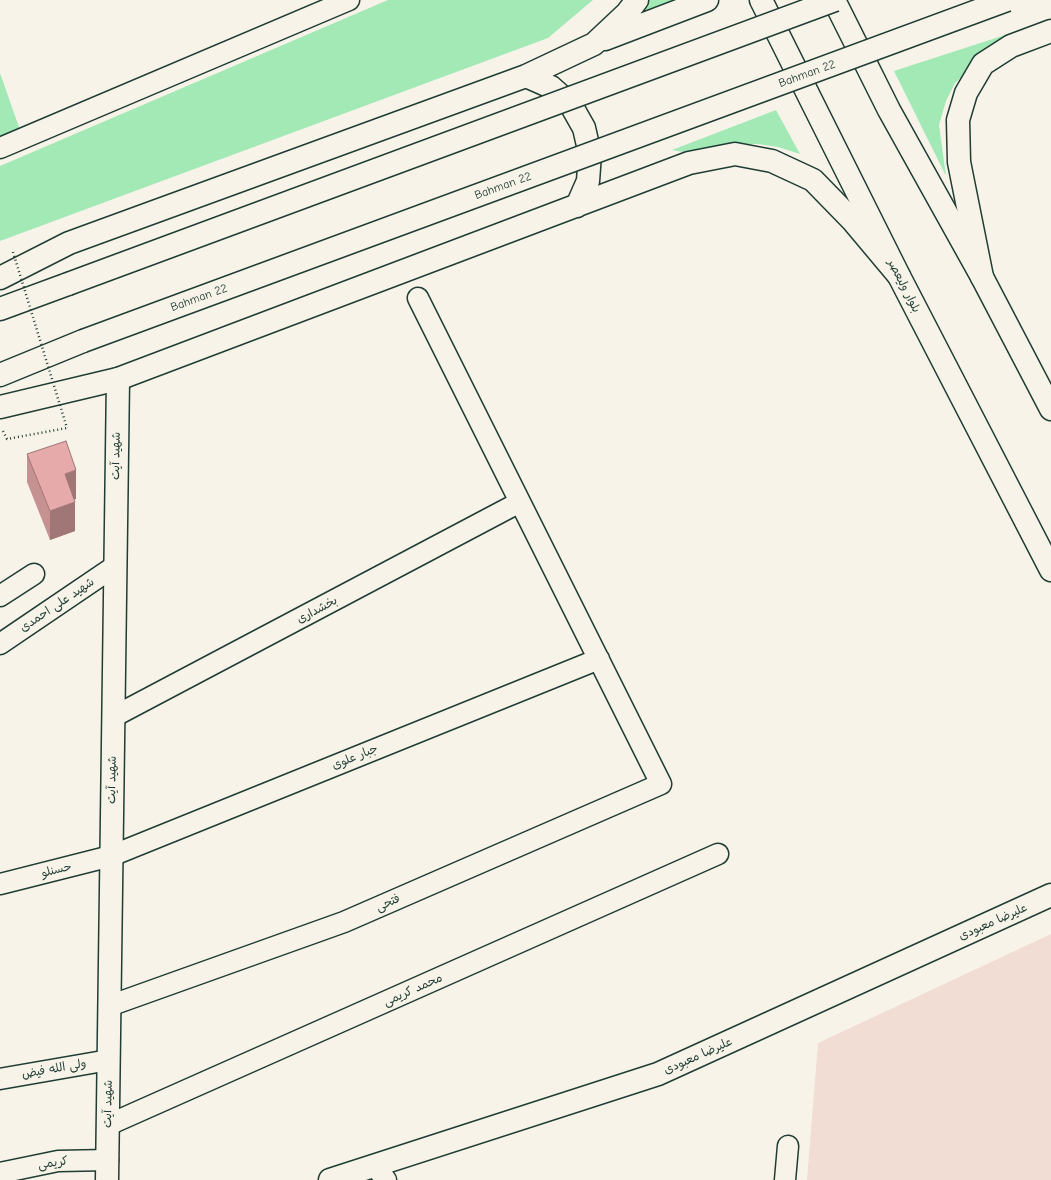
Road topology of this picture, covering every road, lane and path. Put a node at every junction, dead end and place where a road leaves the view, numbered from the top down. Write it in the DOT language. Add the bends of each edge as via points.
graph roads {
  1 [pos="350,0"];
  2 [pos="637,0"];
  3 [pos="707,0"];
  4 [pos="761,0"];
  5 [pos="835,0"];
  6 [pos="1007,0"];
  7 [pos="1051,31"];
  8 [pos="594,44"];
  9 [pos="526,76"];
  10 [pos="0,148"];
  11 [pos="577,206"];
  12 [pos="12,252"];
  13 [pos="899,276"];
  14 [pos="982,277"];
  15 [pos="0,278"];
  16 [pos="418,298"];
  17 [pos="0,309"];
  18 [pos="0,375"];
  19 [pos="118,379"];
  20 [pos="0,407"];
  21 [pos="1051,409"];
  22 [pos="7,439"];
  23 [pos="520,502"];
  24 [pos="115,566"];
  25 [pos="1051,570"];
  26 [pos="34,574"];
  27 [pos="0,596"];
  28 [pos="0,644"];
  29 [pos="599,659"];
  30 [pos="113,717"];
  31 [pos="718,854"];
  32 [pos="111,856"];
  33 [pos="0,884"];
  34 [pos="1051,895"];
  35 [pos="109,1006"];
  36 [pos="109,1060"];
  37 [pos="0,1079"];
  38 [pos="108,1125"];
  39 [pos="788,1146"];
  40 [pos="107,1170"];
  41 [pos="0,1173"];
  42 [pos="380,1173"];
  43 [pos="330,1180"];
  44 [pos="785,1180"];
  1 -- 10 [label="street"];
  2 -- 8 [label="main road"];
  3 -- 8 [label="main road"];
  4 -- 13 [label="main road, بلوار ولیعصر"];
  5 -- 14 [label="main road" via="889,110"];
  5 -- 17 [label="main road, bridge"];
  6 -- 18 [label="main road, Bahman 22, bridge" via="83,341"];
  7 -- 14 [label="main road" via="1011,46 983,64 966,93 958,120 959,162"];
  8 -- 9 [label="main road"];
  9 -- 11 [label="main road" via="556,91 571,105 584,128 590,154 588,181"];
  9 -- 15 [label="main road" via="69,243"];
  11 -- 13 [label="main road" via="689,164 735,154 772,161 813,180 852,220"];
  11 -- 19 [label="main road"];
  12 -- 22 [label="path, bridge" via="67,428"];
  13 -- 25 [label="main road, بلوار ولیعصر"];
  14 -- 21 [label="main road"];
  16 -- 23 [label="street"];
  19 -- 20 [label="main road"];
  19 -- 24 [label="main road, شهید آیت"];
  23 -- 29 [label="street"];
  23 -- 30 [label="street, بخشداری"];
  24 -- 28 [label="street, شهید علی احمدی"];
  24 -- 30 [label="main road, شهید آیت"];
  26 -- 27 [label="street"];
  29 -- 32 [label="street, جبار علوی"];
  29 -- 35 [label="street, فتحی" via="661,784 344,922"];
  30 -- 32 [label="main road, شهید آیت"];
  31 -- 38 [label="street, محمد کریمی"];
  32 -- 33 [label="street, حسنلو"];
  32 -- 35 [label="main road, شهید آیت"];
  34 -- 42 [label="main road, علیرضا معبودی" via="658,1074"];
  35 -- 36 [label="main road, شهید آیت"];
  36 -- 37 [label="street, ولی الله فیض"];
  36 -- 38 [label="main road, شهید آیت"];
  38 -- 40 [label="main road, شهید آیت"];
  39 -- 44 [label="street"];
  40 -- 41 [label="street, کریمی" via="58,1161"];
  42 -- 43 [label="main road, علیرضا معبودی"];
}
